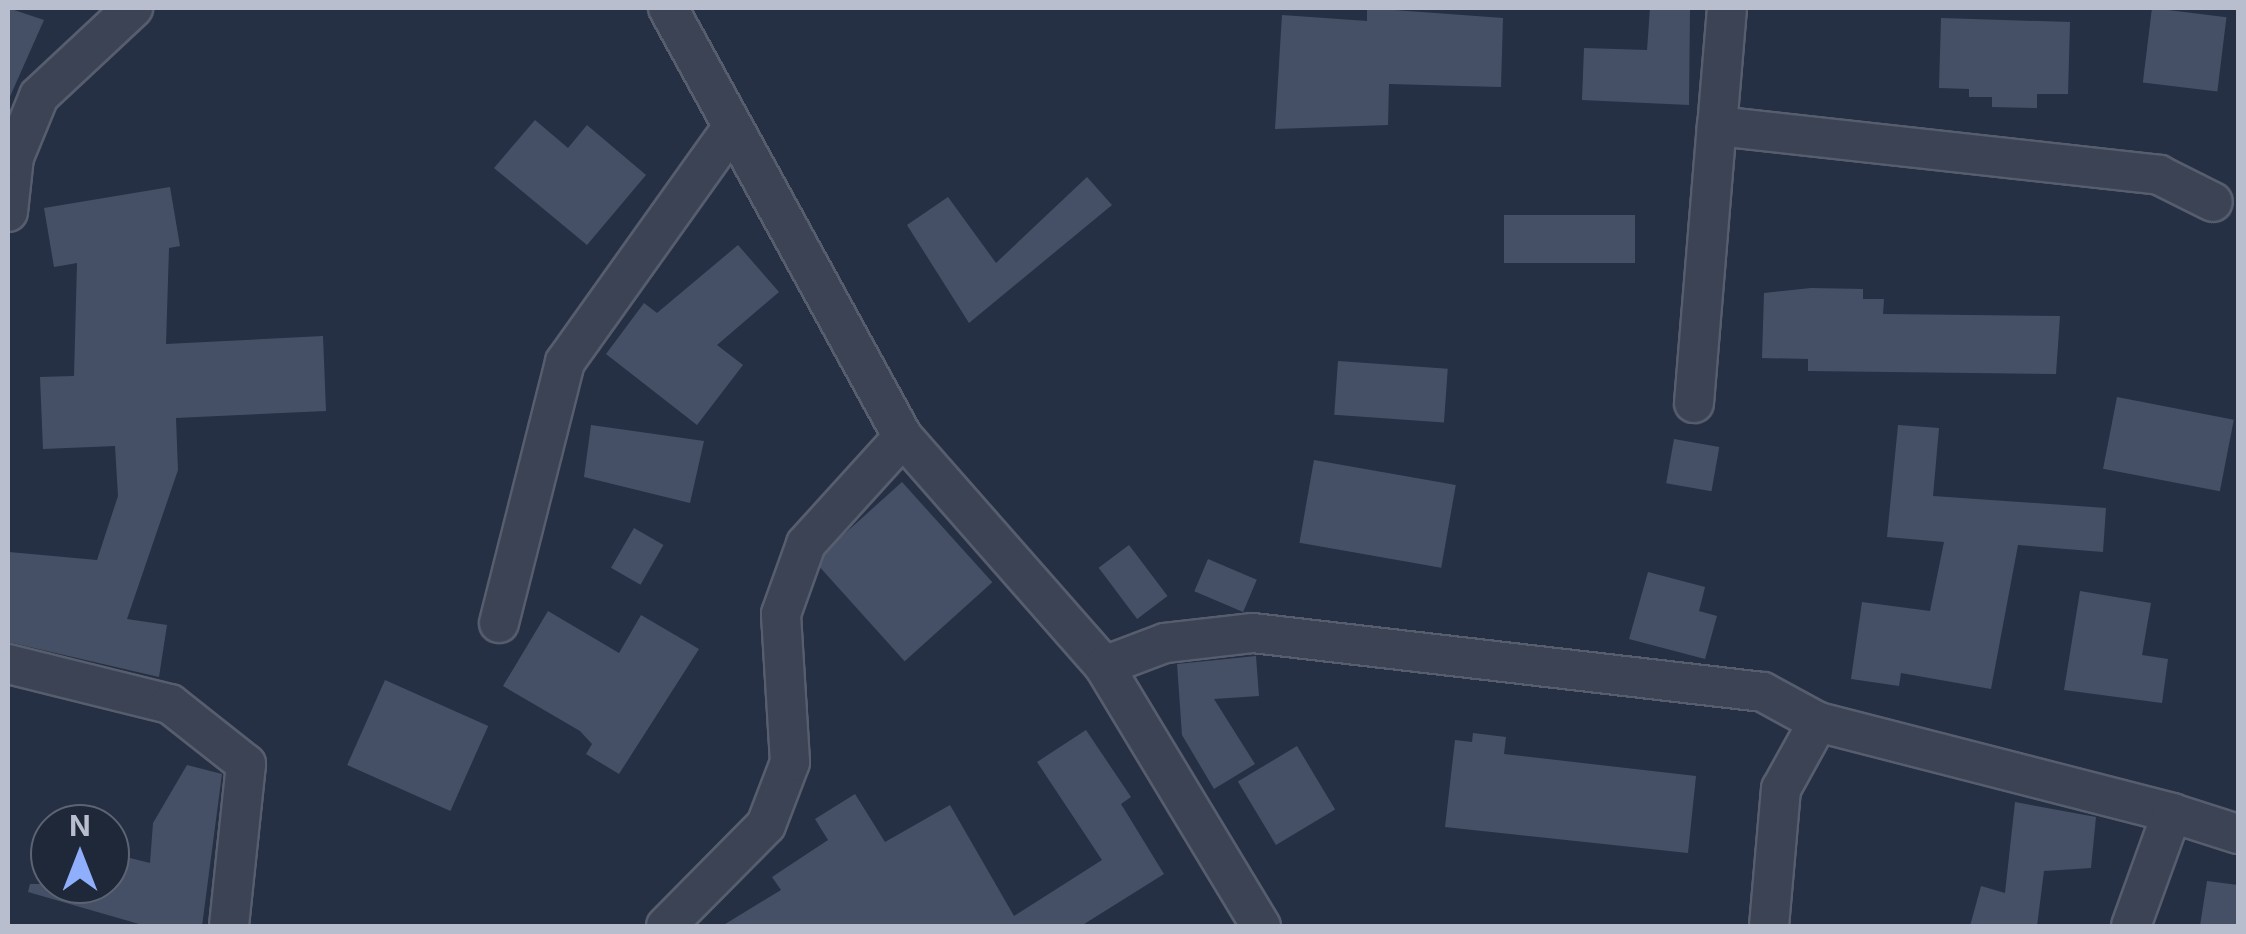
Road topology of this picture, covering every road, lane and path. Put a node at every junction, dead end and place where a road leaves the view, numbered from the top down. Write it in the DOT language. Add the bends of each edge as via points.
graph roads {
  1 [pos="133,8"];
  2 [pos="668,8"];
  3 [pos="1728,8"];
  4 [pos="1717,126"];
  5 [pos="730,130"];
  6 [pos="2212,202"];
  7 [pos="8,212"];
  8 [pos="1694,403"];
  9 [pos="903,437"];
  10 [pos="499,624"];
  11 [pos="8,664"];
  12 [pos="1104,666"];
  13 [pos="1818,722"];
  14 [pos="2172,813"];
  15 [pos="2238,834"];
  16 [pos="229,926"];
  17 [pos="666,926"];
  18 [pos="1261,926"];
  19 [pos="1769,926"];
  20 [pos="2131,926"];
  1 -- 7 [label="street" via="39,96 14,157"];
  2 -- 5 [label="street"];
  3 -- 4 [label="street"];
  4 -- 6 [label="street" via="2158,175"];
  4 -- 8 [label="street"];
  5 -- 9 [label="street"];
  5 -- 10 [label="street" via="566,362"];
  9 -- 12 [label="street"];
  9 -- 17 [label="street" via="806,544 793,579 781,614 790,762 766,825"];
  11 -- 16 [label="street" via="170,704 246,764"];
  12 -- 13 [label="street" via="1165,643 1308,637 1763,692"];
  12 -- 18 [label="street"];
  13 -- 14 [label="street"];
  13 -- 19 [label="street" via="1781,789"];
  14 -- 15 [label="street"];
  14 -- 20 [label="street"];
}
